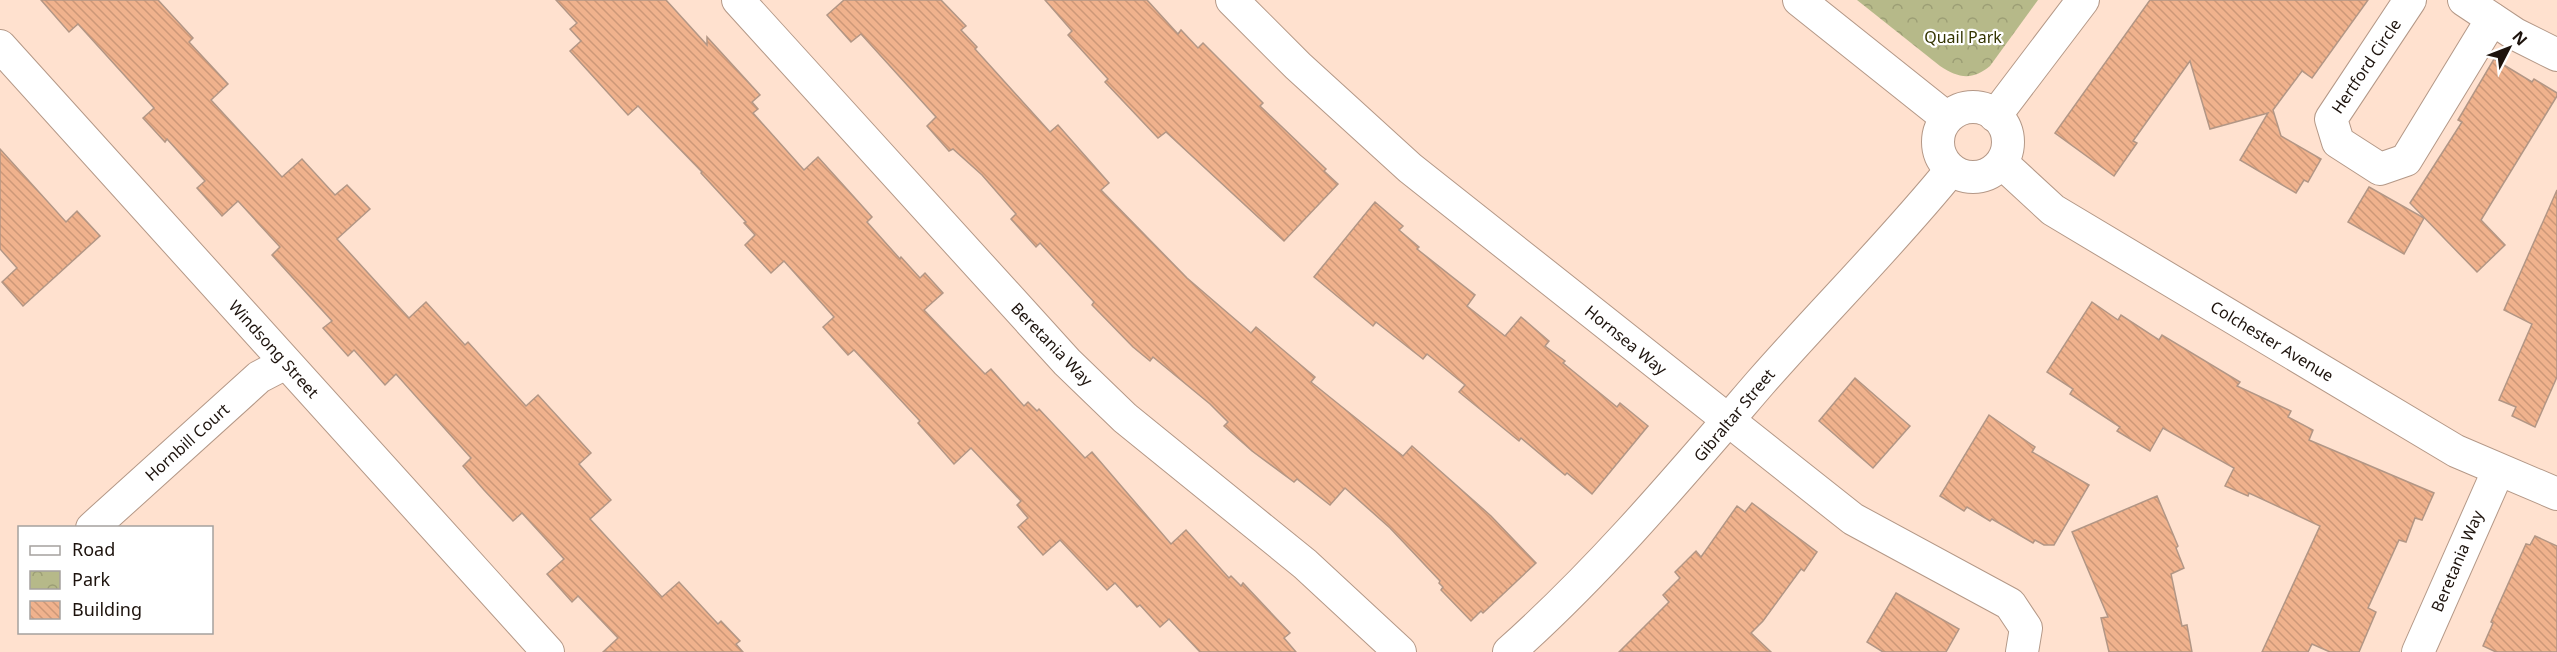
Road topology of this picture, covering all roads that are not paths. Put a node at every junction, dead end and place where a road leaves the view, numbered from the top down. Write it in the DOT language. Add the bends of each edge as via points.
graph roads {
  1 [pos="738,0"];
  2 [pos="1232,0"];
  3 [pos="1799,0"];
  4 [pos="2083,0"];
  5 [pos="2410,0"];
  6 [pos="2464,0"];
  7 [pos="2492,19"];
  8 [pos="0,46"];
  9 [pos="2557,55"];
  10 [pos="1995,116"];
  11 [pos="1947,118"];
  12 [pos="2002,163"];
  13 [pos="1951,170"];
  14 [pos="286,363"];
  15 [pos="1728,421"];
  16 [pos="2498,471"];
  17 [pos="2557,494"];
  18 [pos="94,526"];
  19 [pos="548,652"];
  20 [pos="1400,652"];
  21 [pos="1509,652"];
  22 [pos="2022,652"];
  23 [pos="2418,652"];
  1 -- 20 [label="street, Beretania Way" via="1067,362 1125,418 1305,564"];
  2 -- 15 [label="street, Hornsea Way" via="1410,168"];
  3 -- 11 [label="street"];
  4 -- 10 [label="street"];
  5 -- 7 [label="street, Hertford Circle" via="2331,119 2338,142 2380,170 2406,160"];
  6 -- 7 [label="street"];
  7 -- 9 [label="street"];
  8 -- 14 [label="street, Windsong Street"];
  10 -- 11 [label="street" via="1979,107 1968,107"];
  10 -- 12 [label="street" via="2006,129 2008,140"];
  11 -- 13 [label="street" via="1941,128 1938,150"];
  12 -- 13 [label="street" via="1994,171 1972,178"];
  12 -- 16 [label="street, Colchester Avenue" via="2053,210 2456,451"];
  13 -- 15 [label="street, Gibraltar Street"];
  14 -- 18 [label="street, Hornbill Court" via="259,377"];
  14 -- 19 [label="street, Windsong Street"];
  15 -- 21 [label="street, Gibraltar Street" via="1602,561"];
  15 -- 22 [label="street, Hornsea Way" via="1853,519 2010,604 2026,628"];
  16 -- 17 [label="street, Colchester Avenue"];
  16 -- 23 [label="street, Beretania Way"];
}
